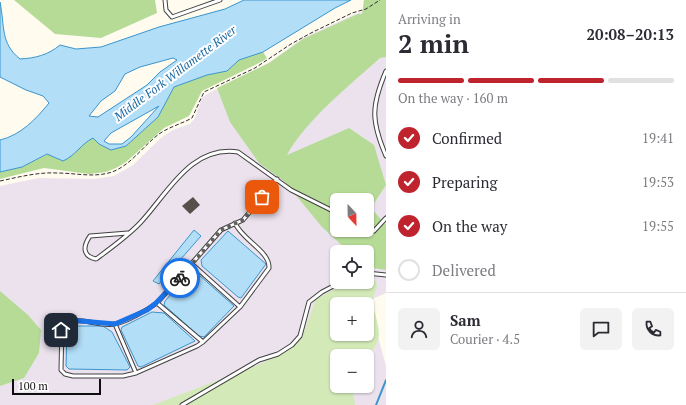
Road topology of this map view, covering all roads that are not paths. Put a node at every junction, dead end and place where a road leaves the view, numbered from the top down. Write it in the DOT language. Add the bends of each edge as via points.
graph roads {
  1 [pos="165,0"];
  2 [pos="220,0"];
  3 [pos="386,71"];
  4 [pos="386,156"];
  5 [pos="278,179"];
  6 [pos="330,210"];
  7 [pos="386,218"];
  8 [pos="235,223"];
  9 [pos="374,231"];
  10 [pos="128,233"];
  11 [pos="192,264"];
  12 [pos="374,274"];
  13 [pos="386,275"];
  14 [pos="330,288"];
  15 [pos="156,303"];
  16 [pos="240,307"];
  17 [pos="115,324"];
  18 [pos="203,342"];
  19 [pos="136,373"];
  20 [pos="182,405"];
  1 -- 2 [label="lane" via="166,10 172,17"];
  3 -- 4 [label="lane" via="378,90 374,115 378,137"];
  5 -- 6 [label="lane" via="290,190"];
  5 -- 8 [label="lane" via="243,220"];
  5 -- 10 [label="lane" via="238,152 230,150 214,154 193,163 177,177 140,223"];
  7 -- 9 [label="lane"];
  8 -- 11 [label="lane" via="221,230"];
  8 -- 16 [label="lane" via="246,240 265,255 269,262 269,268"];
  10 -- 10 [label="lane" via="96,259 90,258 84,251 84,244 90,236"];
  11 -- 15 [label="lane"];
  11 -- 16 [label="lane"];
  12 -- 13 [label="lane"];
  14 -- 20 [label="lane" via="309,302 300,336 292,345 278,354 259,360"];
  15 -- 17 [label="lane" via="147,310"];
  15 -- 18 [label="lane"];
  16 -- 18 [label="lane"];
  17 -- 19 [label="lane"];
  17 -- 19 [label="lane" via="69,320 62,324 61,370 73,376 123,376"];
  18 -- 19 [label="lane"];
}
